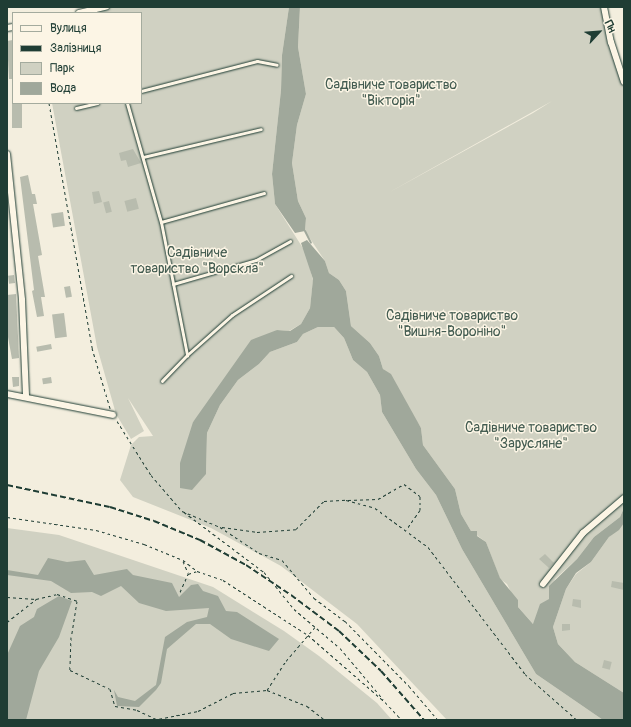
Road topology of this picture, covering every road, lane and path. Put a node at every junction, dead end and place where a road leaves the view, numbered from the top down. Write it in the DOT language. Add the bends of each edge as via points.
graph roads {
  1 [pos="106,7"];
  2 [pos="604,7"];
  3 [pos="100,11"];
  4 [pos="90,12"];
  5 [pos="277,65"];
  6 [pos="624,82"];
  7 [pos="142,91"];
  8 [pos="49,104"];
  9 [pos="93,104"];
  10 [pos="127,104"];
  11 [pos="76,108"];
  12 [pos="261,129"];
  13 [pos="7,154"];
  14 [pos="143,158"];
  15 [pos="264,193"];
  16 [pos="161,222"];
  17 [pos="290,241"];
  18 [pos="291,276"];
  19 [pos="173,284"];
  20 [pos="187,355"];
  21 [pos="162,381"];
  22 [pos="7,394"];
  23 [pos="26,397"];
  24 [pos="113,415"];
  25 [pos="624,498"];
  26 [pos="346,500"];
  27 [pos="182,511"];
  28 [pos="7,517"];
  29 [pos="220,527"];
  30 [pos="405,530"];
  31 [pos="183,560"];
  32 [pos="198,571"];
  33 [pos="188,574"];
  34 [pos="543,584"];
  35 [pos="180,592"];
  36 [pos="7,597"];
  37 [pos="36,599"];
  38 [pos="7,622"];
  39 [pos="316,626"];
  40 [pos="308,635"];
  41 [pos="267,690"];
  42 [pos="384,701"];
  43 [pos="156,719"];
  44 [pos="401,719"];
  45 [pos="153,720"];
  46 [pos="325,720"];
  47 [pos="393,720"];
  48 [pos="438,720"];
  49 [pos="577,720"];
  1 -- 3 [label="street"];
  2 -- 6 [label="street" via="611,42"];
  3 -- 4 [label="street"];
  5 -- 7 [label="lane" via="257,61"];
  8 -- 24 [label="path" via="92,348"];
  9 -- 11 [label="lane"];
  10 -- 14 [label="lane"];
  12 -- 14 [label="lane"];
  13 -- 23 [label="street" via="22,300"];
  14 -- 16 [label="lane"];
  15 -- 16 [label="lane"];
  16 -- 19 [label="lane"];
  17 -- 19 [label="lane" via="256,260"];
  18 -- 20 [label="lane" via="232,315"];
  19 -- 20 [label="lane"];
  20 -- 21 [label="lane"];
  22 -- 23 [label="street"];
  23 -- 24 [label="street"];
  24 -- 27 [label="path" via="151,475"];
  25 -- 34 [label="street" via="583,533"];
  26 -- 29 [label="path" via="324,501 296,529 257,532"];
  26 -- 30 [label="path" via="375,508"];
  26 -- 30 [label="path" via="378,499 404,484 420,496 420,510"];
  27 -- 29 [label="path"];
  27 -- 39 [label="path" via="264,572 294,608"];
  28 -- 31 [label="path" via="96,530 144,544"];
  29 -- 48 [label="path" via="259,553 282,560 314,598 345,621 409,686"];
  30 -- 49 [label="path" via="428,547 525,674"];
  31 -- 32 [label="path"];
  31 -- 33 [label="path"];
  32 -- 33 [label="path"];
  32 -- 40 [label="path" via="238,588"];
  33 -- 35 [label="path"];
  36 -- 37 [label="path"];
  37 -- 38 [label="path"];
  37 -- 43 [label="path" via="57,594 77,601 71,637 70,670 110,689 115,706 137,710"];
  39 -- 40 [label="path"];
  39 -- 42 [label="path" via="340,648"];
  40 -- 41 [label="path" via="286,661"];
  40 -- 42 [label="path"];
  41 -- 43 [label="path" via="233,693 198,711"];
  41 -- 46 [label="path" via="307,706"];
  42 -- 44 [label="path"];
  43 -- 45 [label="path"];
  44 -- 47 [label="path"];
}
